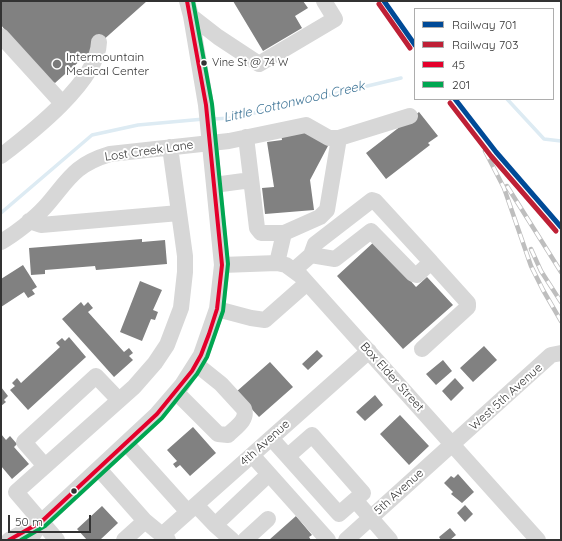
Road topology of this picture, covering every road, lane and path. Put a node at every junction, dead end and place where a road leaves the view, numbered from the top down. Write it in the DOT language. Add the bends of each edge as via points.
graph roads {
  1 [pos="187,1"];
  2 [pos="324,1"];
  3 [pos="192,16"];
  4 [pos="1,36"];
  5 [pos="99,42"];
  6 [pos="62,103"];
  7 [pos="410,116"];
  8 [pos="209,137"];
  9 [pos="246,137"];
  10 [pos="338,138"];
  11 [pos="170,147"];
  12 [pos="3,151"];
  13 [pos="251,180"];
  14 [pos="214,185"];
  15 [pos="179,213"];
  16 [pos="29,221"];
  17 [pos="284,233"];
  18 [pos="1,242"];
  19 [pos="311,255"];
  20 [pos="431,262"];
  21 [pos="277,263"];
  22 [pos="222,265"];
  23 [pos="294,270"];
  24 [pos="307,283"];
  25 [pos="217,309"];
  26 [pos="422,349"];
  27 [pos="369,351"];
  28 [pos="561,353"];
  29 [pos="196,364"];
  30 [pos="176,392"];
  31 [pos="119,400"];
  32 [pos="271,438"];
  33 [pos="126,443"];
  34 [pos="453,444"];
  35 [pos="252,455"];
  36 [pos="288,456"];
  37 [pos="45,466"];
  38 [pos="99,469"];
  39 [pos="269,474"];
  40 [pos="355,500"];
  41 [pos="192,508"];
  42 [pos="370,518"];
  43 [pos="268,519"];
  44 [pos="145,521"];
  45 [pos="41,522"];
  46 [pos="215,525"];
  47 [pos="165,538"];
  48 [pos="9,540"];
  49 [pos="30,540"];
  50 [pos="58,540"];
  51 [pos="124,540"];
  52 [pos="232,540"];
  53 [pos="245,540"];
  54 [pos="328,540"];
  55 [pos="346,540"];
  56 [pos="390,540"];
  57 [pos="538,540"];
  1 -- 3 [label="street"];
  2 -- 3 [label="street" via="335,19 259,64"];
  3 -- 8 [label="street"];
  4 -- 6 [label="street"];
  5 -- 6 [label="street" via="99,50 87,75"];
  6 -- 12 [label="street"];
  7 -- 10 [label="street"];
  8 -- 9 [label="street, Lost Creek Lane"];
  8 -- 11 [label="street, Lost Creek Lane"];
  8 -- 14 [label="street"];
  9 -- 10 [label="street, Lost Creek Lane" via="306,125 329,138"];
  9 -- 13 [label="street"];
  10 -- 17 [label="street" via="327,210 320,217"];
  11 -- 15 [label="street"];
  11 -- 16 [label="street, Lost Creek Lane" via="110,154 85,164 67,179 45,207"];
  13 -- 14 [label="street"];
  13 -- 17 [label="street" via="257,228 262,233"];
  14 -- 22 [label="street"];
  15 -- 16 [label="street" via="41,225"];
  15 -- 31 [label="street" via="186,272 175,325 155,363"];
  16 -- 18 [label="street, Lost Creek Lane"];
  17 -- 21 [label="street"];
  19 -- 20 [label="street" via="335,259 372,231 413,274 417,275"];
  19 -- 20 [label="street" via="315,244 368,202 375,201"];
  19 -- 23 [label="street"];
  20 -- 26 [label="street" via="468,303 468,307"];
  21 -- 22 [label="street, Box Elder Street"];
  21 -- 23 [label="street, Box Elder Street"];
  22 -- 25 [label="street"];
  23 -- 24 [label="street, Box Elder Street"];
  24 -- 25 [label="street" via="265,320"];
  24 -- 27 [label="street, Box Elder Street"];
  25 -- 29 [label="street"];
  27 -- 32 [label="street, 4th Avenue"];
  27 -- 34 [label="street, Box Elder Street"];
  28 -- 34 [label="street, West 5th Avenue" via="551,355"];
  29 -- 30 [label="street"];
  29 -- 30 [label="street" via="221,384 244,409 244,419 228,435 218,434"];
  30 -- 33 [label="street"];
  31 -- 37 [label="street"];
  31 -- 37 [label="street" via="96,376 24,442"];
  32 -- 35 [label="street, 4th Avenue"];
  32 -- 36 [label="street"];
  33 -- 38 [label="street"];
  33 -- 41 [label="street"];
  34 -- 42 [label="street, 5th Avenue"];
  34 -- 57 [label="street, Box Elder Street"];
  35 -- 39 [label="street"];
  35 -- 41 [label="street, 4th Avenue"];
  36 -- 40 [label="street" via="339,514"];
  36 -- 40 [label="street" via="312,435 363,493"];
  37 -- 45 [label="street" via="16,492"];
  38 -- 44 [label="street"];
  38 -- 45 [label="street"];
  39 -- 46 [label="street"];
  39 -- 54 [label="street"];
  40 -- 42 [label="street"];
  41 -- 46 [label="street"];
  41 -- 47 [label="street, 4th Avenue"];
  42 -- 55 [label="street, 5th Avenue"];
  42 -- 56 [label="street"];
  43 -- 53 [label="street"];
  44 -- 47 [label="street"];
  44 -- 51 [label="street"];
  45 -- 48 [label="street"];
  45 -- 49 [label="street"];
  45 -- 50 [label="street"];
  46 -- 52 [label="street"];
}
